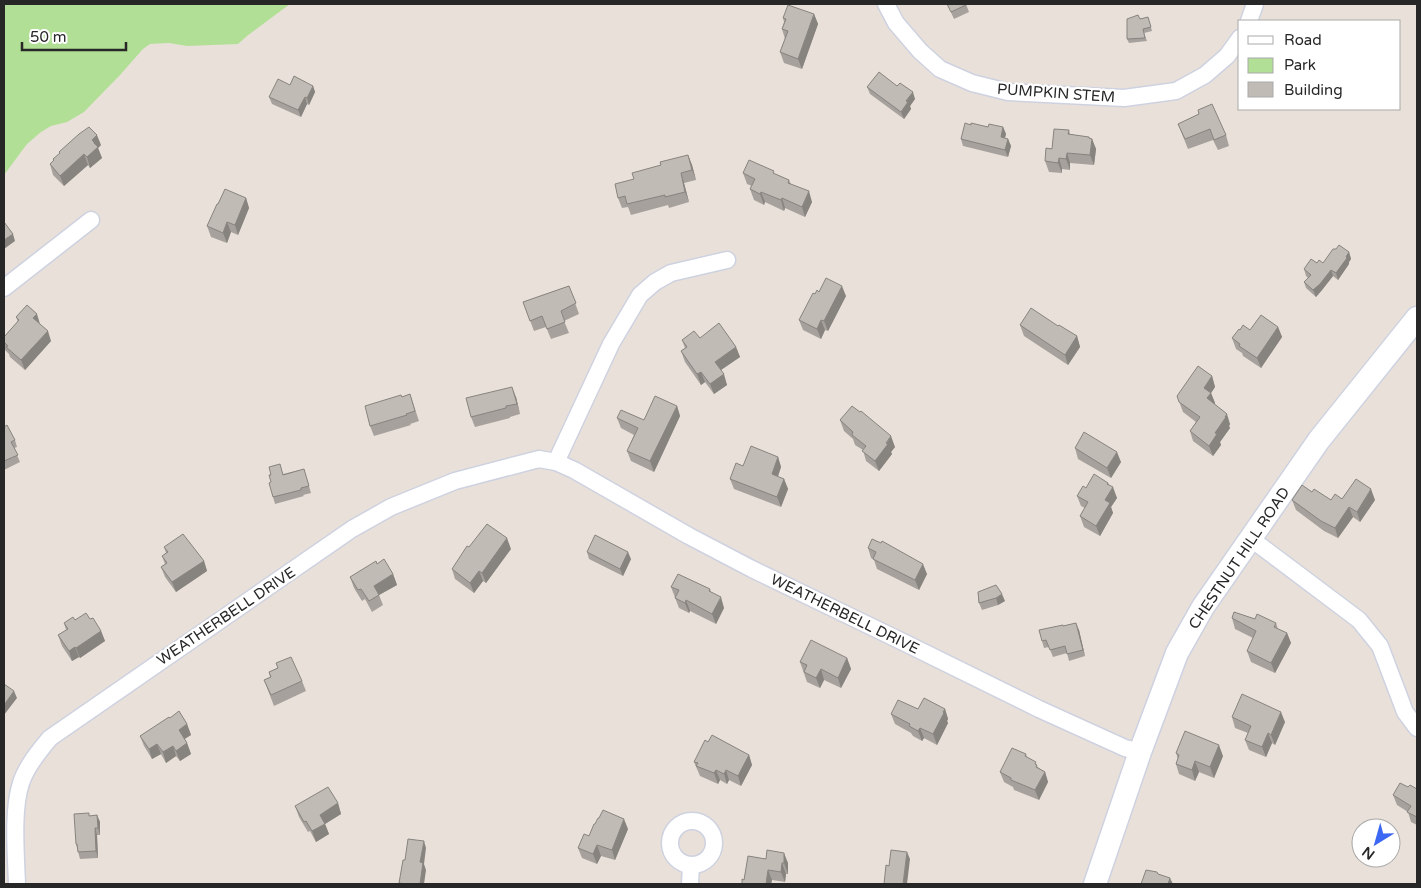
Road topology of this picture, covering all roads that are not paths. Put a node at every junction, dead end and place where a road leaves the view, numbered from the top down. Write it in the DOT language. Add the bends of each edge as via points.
graph roads {
  1 [pos="886,4"];
  2 [pos="1255,4"];
  3 [pos="1249,20"];
  4 [pos="1238,41"];
  5 [pos="91,220"];
  6 [pos="727,260"];
  7 [pos="4,288"];
  8 [pos="1417,318"];
  9 [pos="556,462"];
  10 [pos="1250,538"];
  11 [pos="1417,728"];
  12 [pos="1140,752"];
  13 [pos="691,865"];
  14 [pos="17,884"];
  15 [pos="690,884"];
  16 [pos="1095,884"];
  1 -- 4 [label="street, PUMPKIN STEM" via="896,23 940,68 972,83 1008,92 1124,98 1176,92 1205,75 1227,56"];
  2 -- 3 [label="street"];
  5 -- 7 [label="street"];
  6 -- 9 [label="street" via="672,274 655,282 640,295 611,344"];
  8 -- 10 [label="main road, CHESTNUT HILL ROAD" via="1319,440"];
  9 -- 12 [label="street, WEATHERBELL DRIVE" via="752,569 1038,708 1124,748"];
  9 -- 14 [label="street, WEATHERBELL DRIVE" via="539,459 456,481 391,508 352,529 50,738 37,753 21,783 16,825"];
  10 -- 11 [label="street" via="1359,620 1380,646 1405,712"];
  10 -- 12 [label="main road, CHESTNUT HILL ROAD" via="1207,600 1177,653"];
  12 -- 16 [label="main road, CHESTNUT HILL ROAD"];
  13 -- 15 [label="street"];
}
